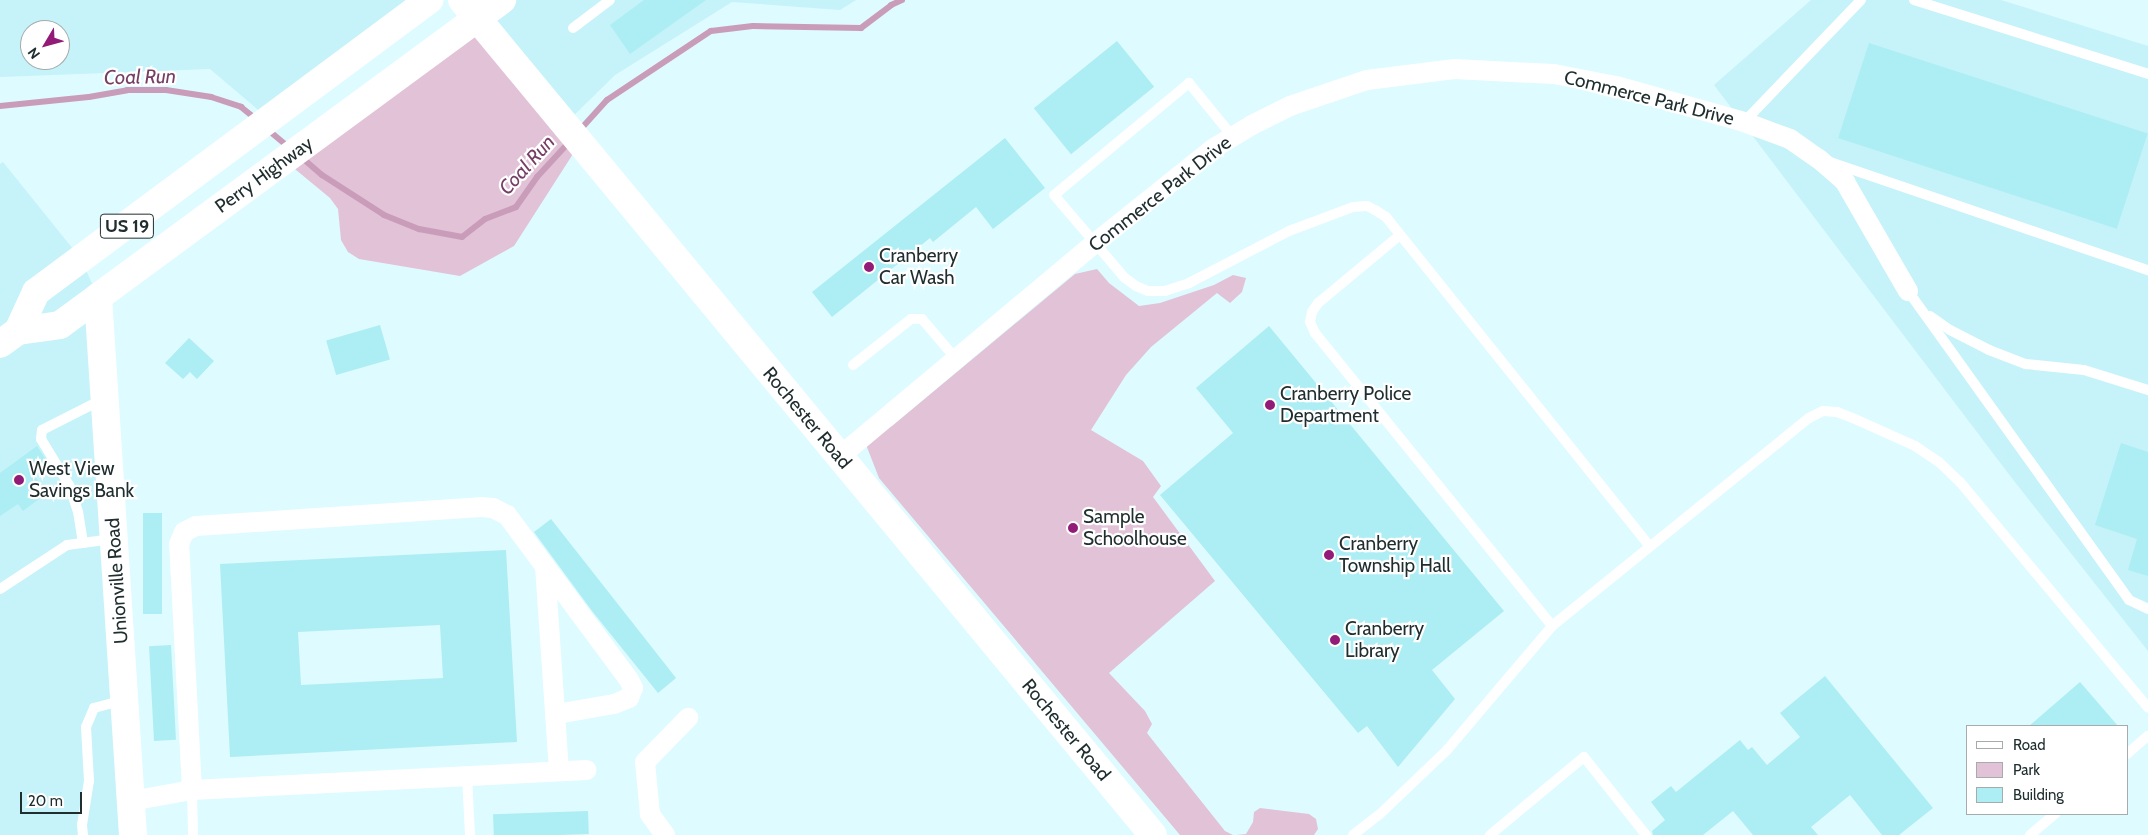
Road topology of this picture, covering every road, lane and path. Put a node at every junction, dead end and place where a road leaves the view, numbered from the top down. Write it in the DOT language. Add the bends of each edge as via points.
graph roads {
  1 [pos="429,0"];
  2 [pos="502,0"];
  3 [pos="610,0"];
  4 [pos="1861,0"];
  5 [pos="1914,0"];
  6 [pos="469,9"];
  7 [pos="573,28"];
  8 [pos="2148,74"];
  9 [pos="1744,122"];
  10 [pos="1233,137"];
  11 [pos="1819,158"];
  12 [pos="1400,236"];
  13 [pos="1095,243"];
  14 [pos="2148,270"];
  15 [pos="1908,291"];
  16 [pos="98,297"];
  17 [pos="9,337"];
  18 [pos="956,359"];
  19 [pos="853,365"];
  20 [pos="2148,390"];
  21 [pos="105,398"];
  22 [pos="840,456"];
  23 [pos="114,538"];
  24 [pos="82,543"];
  25 [pos="1650,546"];
  26 [pos="545,566"];
  27 [pos="0,589"];
  28 [pos="2148,609"];
  29 [pos="1552,626"];
  30 [pos="125,700"];
  31 [pos="2148,708"];
  32 [pos="556,714"];
  33 [pos="688,718"];
  34 [pos="2148,736"];
  35 [pos="2128,753"];
  36 [pos="586,770"];
  37 [pos="559,771"];
  38 [pos="467,776"];
  39 [pos="192,790"];
  40 [pos="131,801"];
  41 [pos="2054,815"];
  42 [pos="84,835"];
  43 [pos="134,835"];
  44 [pos="193,835"];
  45 [pos="470,835"];
  46 [pos="665,835"];
  47 [pos="1153,835"];
  48 [pos="1353,835"];
  49 [pos="1490,835"];
  50 [pos="1646,835"];
  51 [pos="2030,835"];
  1 -- 17 [label="street, Perry Highway / US 19" via="36,292"];
  2 -- 6 [label="street, Perry Highway / US 19"];
  3 -- 7 [label="lane"];
  4 -- 9 [label="lane"];
  5 -- 8 [label="lane"];
  6 -- 16 [label="street, Perry Highway / US 19" via="294,153"];
  6 -- 22 [label="street, Rochester Road"];
  9 -- 10 [label="street, Commerce Park Drive" via="1616,86 1554,74 1454,69 1359,82 1290,106"];
  9 -- 11 [label="street, Commerce Park Drive" via="1790,139"];
  10 -- 13 [label="street, Commerce Park Drive" via="1177,176"];
  10 -- 13 [label="lane" via="1189,83 1054,195"];
  11 -- 14 [label="lane"];
  11 -- 15 [label="street, Commerce Park Drive" via="1845,182"];
  12 -- 13 [label="lane" via="1386,217 1375,210 1367,206 1353,207 1289,231 1189,283 1165,291 1148,291 1136,286"];
  12 -- 25 [label="lane"];
  12 -- 29 [label="lane" via="1318,303 1310,322 1315,333"];
  13 -- 18 [label="street, Commerce Park Drive"];
  15 -- 20 [label="lane, Commerce Park Drive" via="1929,315 1989,350 2026,364 2084,370"];
  15 -- 28 [label="lane" via="2129,600"];
  16 -- 17 [label="street, Perry Highway / US 19" via="60,325"];
  16 -- 21 [label="street, Unionville Road"];
  18 -- 19 [label="lane" via="922,319 911,319"];
  18 -- 22 [label="street, Commerce Park Drive"];
  21 -- 23 [label="street, Unionville Road"];
  21 -- 24 [label="lane" via="42,430 41,439 69,485 78,512"];
  22 -- 47 [label="street, Rochester Road"];
  23 -- 24 [label="lane"];
  23 -- 30 [label="street, Unionville Road"];
  24 -- 27 [label="lane" via="67,545"];
  25 -- 29 [label="lane"];
  25 -- 31 [label="lane" via="1809,418 1823,411 1837,412 1915,446 1939,462 1960,482"];
  26 -- 32 [label="street"];
  26 -- 32 [label="street" via="632,688 629,698 614,704"];
  26 -- 39 [label="street" via="507,514 486,508 196,526 184,532 179,544"];
  29 -- 48 [label="lane" via="1447,750 1379,815"];
  30 -- 40 [label="street, Unionville Road"];
  30 -- 42 [label="lane" via="94,708 86,727 89,781 82,824"];
  32 -- 37 [label="street"];
  33 -- 46 [label="street" via="645,762 650,814"];
  34 -- 35 [label="lane"];
  36 -- 37 [label="street"];
  37 -- 38 [label="street"];
  38 -- 39 [label="street"];
  38 -- 45 [label="lane"];
  39 -- 40 [label="street"];
  39 -- 44 [label="lane"];
  40 -- 43 [label="street, Unionville Road"];
  41 -- 51 [label="lane"];
  49 -- 50 [label="lane" via="1584,758"];
}
